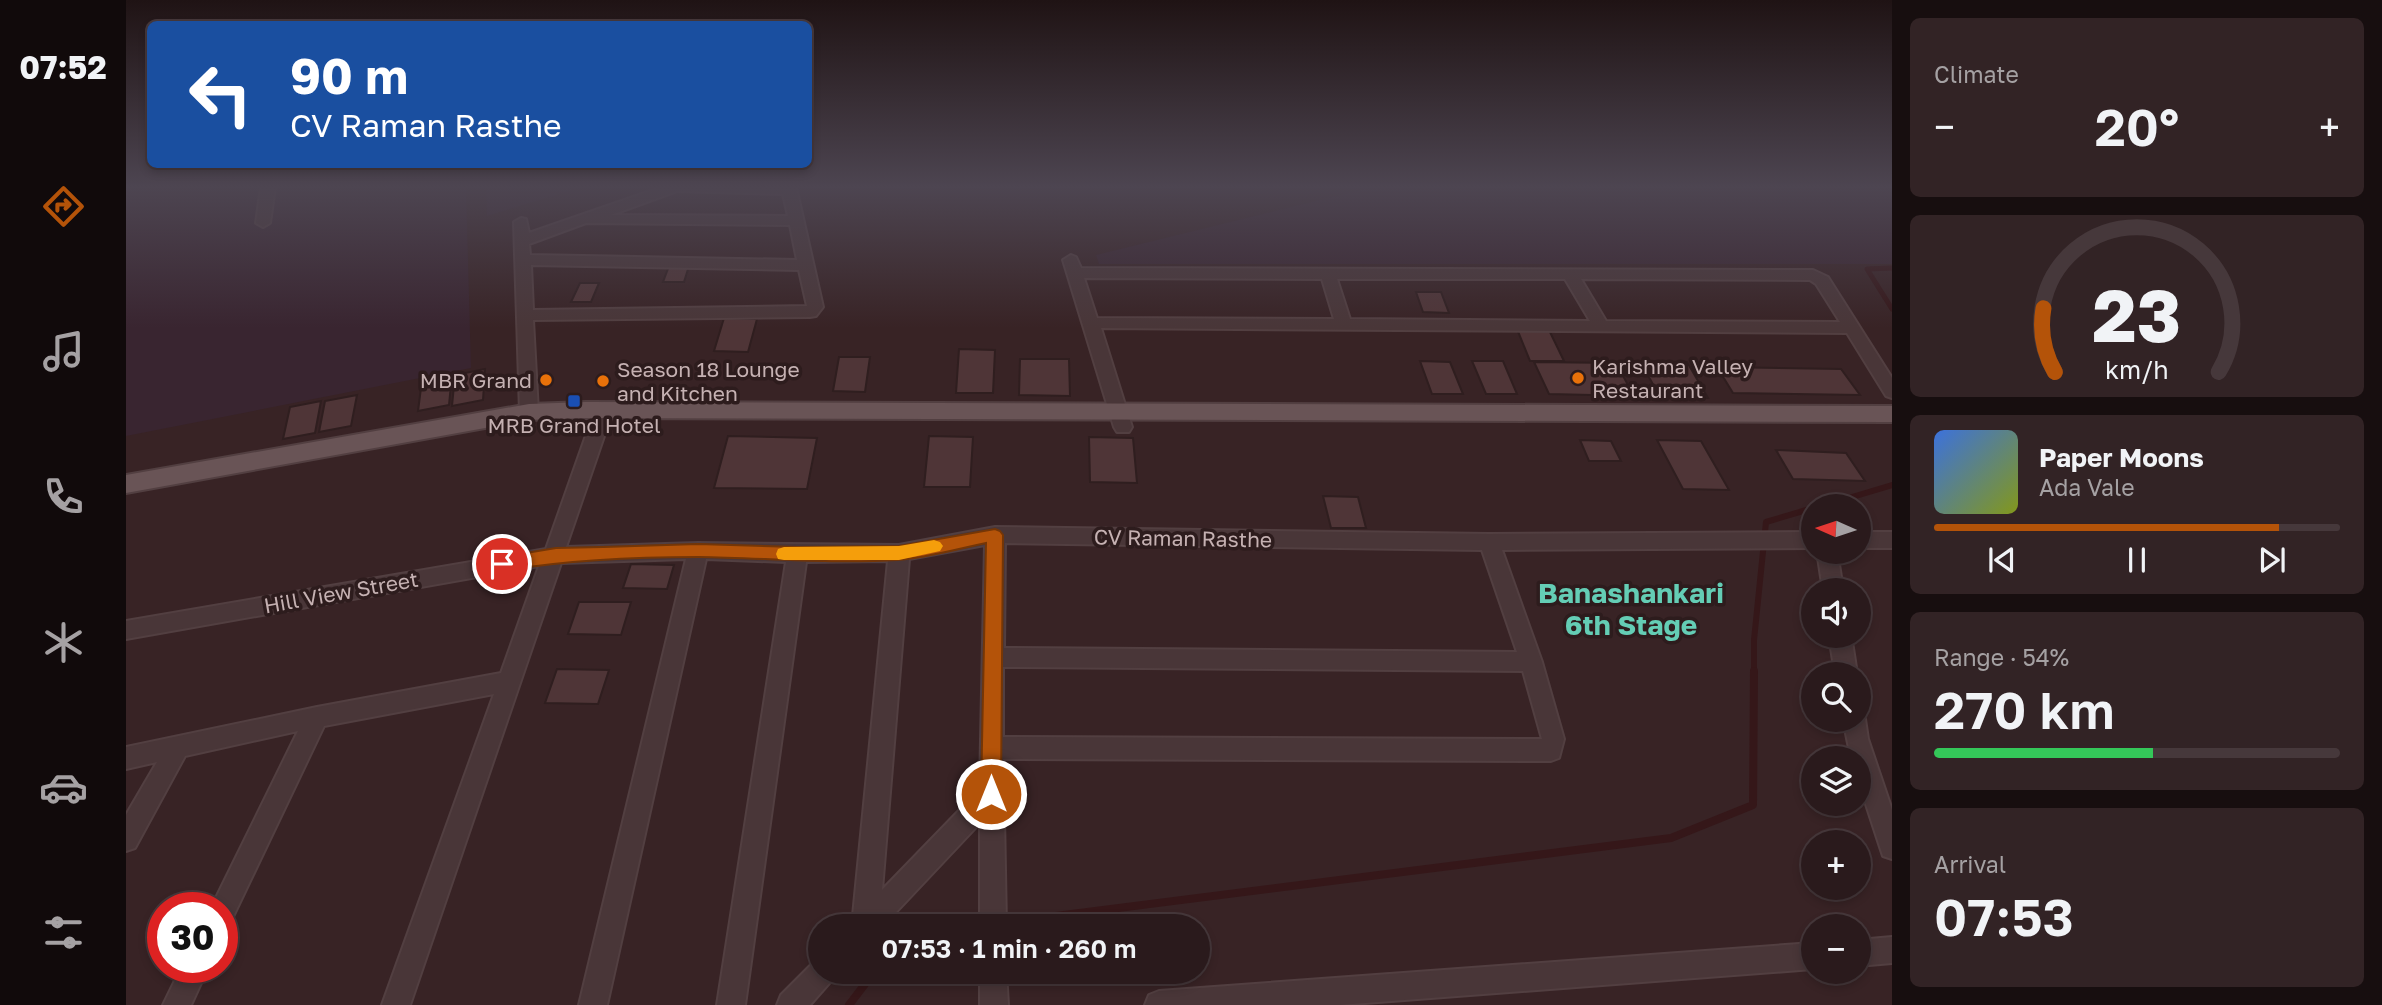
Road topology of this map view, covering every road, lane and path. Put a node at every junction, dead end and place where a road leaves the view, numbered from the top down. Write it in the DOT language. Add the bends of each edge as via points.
graph roads {
  1 [pos="522,234"];
  2 [pos="543,234"];
  3 [pos="800,234"];
  4 [pos="522,241"];
  5 [pos="524,260"];
  6 [pos="806,265"];
  7 [pos="1073,267"];
  8 [pos="1328,274"];
  9 [pos="1570,274"];
  10 [pos="526,316"];
  11 [pos="1091,323"];
  12 [pos="1344,325"];
  13 [pos="1601,326"];
  14 [pos="1852,328"];
  15 [pos="1892,392"];
  16 [pos="529,412"];
  17 [pos="1892,414"];
  18 [pos="602,417"];
  19 [pos="1121,419"];
  20 [pos="1892,431"];
  21 [pos="126,484"];
  22 [pos="126,499"];
  23 [pos="995,535"];
  24 [pos="1801,540"];
  25 [pos="1871,540"];
  26 [pos="1892,540"];
  27 [pos="1489,541"];
  28 [pos="698,551"];
  29 [pos="899,553"];
  30 [pos="797,554"];
  31 [pos="556,555"];
  32 [pos="126,630"];
  33 [pos="993,657"];
  34 [pos="1531,662"];
  35 [pos="509,681"];
  36 [pos="317,718"];
  37 [pos="1856,732"];
  38 [pos="178,747"];
  39 [pos="991,748"];
  40 [pos="126,758"];
  41 [pos="991,794"];
  42 [pos="126,839"];
  43 [pos="1892,847"];
  44 [pos="232,892"];
  45 [pos="867,914"];
  46 [pos="876,914"];
  47 [pos="993,914"];
  48 [pos="1892,950"];
  49 [pos="1871,952"];
  50 [pos="1801,957"];
  51 [pos="188,983"];
  52 [pos="811,984"];
  53 [pos="993,984"];
  54 [pos="177,1005"];
  55 [pos="396,1005"];
  56 [pos="593,1005"];
  57 [pos="731,1005"];
  58 [pos="791,1005"];
  59 [pos="994,1005"];
  60 [pos="1159,1005"];
  1 -- 4 [label="street"];
  2 -- 4 [label="street"];
  3 -- 6 [label="street"];
  4 -- 5 [label="street"];
  5 -- 6 [label="street"];
  5 -- 10 [label="street"];
  6 -- 10 [label="street" via="815,307 810,312"];
  7 -- 8 [label="street"];
  7 -- 11 [label="street"];
  8 -- 9 [label="street"];
  8 -- 12 [label="street"];
  9 -- 13 [label="street"];
  9 -- 14 [label="street" via="1813,275 1822,281"];
  10 -- 16 [label="street"];
  11 -- 12 [label="street"];
  11 -- 19 [label="street"];
  12 -- 13 [label="street"];
  13 -- 14 [label="street"];
  14 -- 15 [label="street"];
  16 -- 18 [label="main road"];
  16 -- 21 [label="main road"];
  17 -- 19 [label="main road"];
  18 -- 19 [label="main road"];
  18 -- 22 [label="main road" via="480,432"];
  18 -- 31 [label="street"];
  19 -- 20 [label="main road"];
  23 -- 27 [label="street, CV Raman Rasthe"];
  23 -- 29 [label="street, CV Raman Rasthe"];
  23 -- 33 [label="street"];
  24 -- 27 [label="street, CV Raman Rasthe"];
  25 -- 26 [label="street"];
  27 -- 34 [label="street"];
  28 -- 30 [label="street, CV Raman Rasthe"];
  28 -- 31 [label="street, CV Raman Rasthe"];
  28 -- 56 [label="street"];
  29 -- 30 [label="street, CV Raman Rasthe"];
  29 -- 45 [label="street"];
  30 -- 57 [label="street"];
  31 -- 32 [label="street, Hill View Street"];
  31 -- 35 [label="street"];
  33 -- 34 [label="street"];
  33 -- 39 [label="street"];
  34 -- 39 [label="street" via="1553,739 1546,752"];
  35 -- 36 [label="street"];
  35 -- 55 [label="street"];
  36 -- 38 [label="street"];
  36 -- 44 [label="street"];
  37 -- 43 [label="street"];
  38 -- 40 [label="street"];
  38 -- 42 [label="street"];
  39 -- 41 [label="street"];
  41 -- 46 [label="street"];
  41 -- 47 [label="street"];
  48 -- 49 [label="street"];
  50 -- 60 [label="street"];
  51 -- 54 [label="street"];
  52 -- 58 [label="street"];
  53 -- 59 [label="street"];
}
